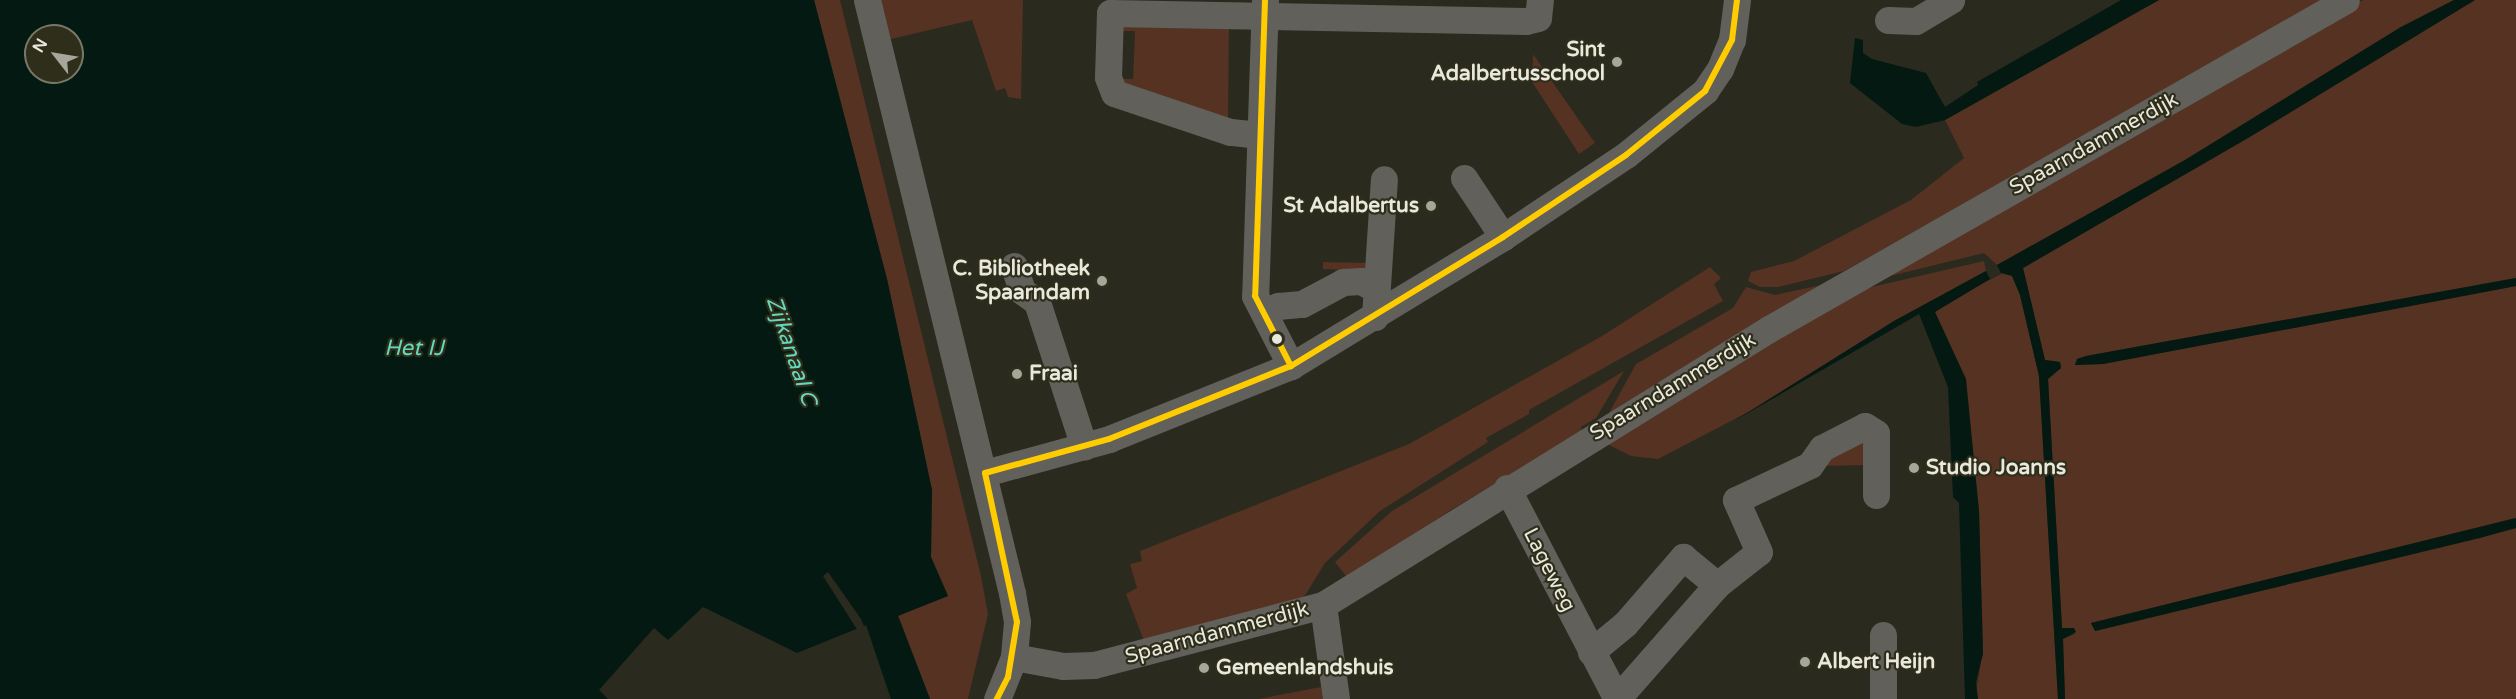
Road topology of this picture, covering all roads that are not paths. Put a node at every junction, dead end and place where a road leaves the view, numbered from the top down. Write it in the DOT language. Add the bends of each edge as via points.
graph roads {
  1 [pos="867,0"];
  2 [pos="1737,0"];
  3 [pos="1951,0"];
  4 [pos="2346,0"];
  5 [pos="1110,7"];
  6 [pos="1265,8"];
  7 [pos="1539,9"];
  8 [pos="1888,20"];
  9 [pos="1260,135"];
  10 [pos="1464,178"];
  11 [pos="1384,179"];
  12 [pos="1503,237"];
  13 [pos="1014,266"];
  14 [pos="1377,290"];
  15 [pos="1264,313"];
  16 [pos="1375,317"];
  17 [pos="1291,366"];
  18 [pos="1084,447"];
  19 [pos="985,473"];
  20 [pos="1507,488"];
  21 [pos="1876,495"];
  22 [pos="1717,585"];
  23 [pos="1323,605"];
  24 [pos="1883,635"];
  25 [pos="1591,652"];
  26 [pos="1014,657"];
  27 [pos="997,699"];
  28 [pos="1336,699"];
  29 [pos="1617,699"];
  30 [pos="1883,699"];
  1 -- 19 [label="street"];
  2 -- 12 [label="street" via="1732,40 1705,91 1626,155"];
  3 -- 8 [label="street" via="1916,21"];
  4 -- 20 [label="street, Spaarndammerdijk" via="1821,299"];
  5 -- 6 [label="street"];
  5 -- 9 [label="street" via="1108,76 1114,93 1230,132"];
  6 -- 7 [label="street"];
  6 -- 9 [label="street"];
  9 -- 15 [label="street" via="1256,296"];
  10 -- 12 [label="street"];
  11 -- 14 [label="street"];
  12 -- 16 [label="street"];
  13 -- 18 [label="street" via="1022,291 1037,302"];
  14 -- 15 [label="street" via="1361,281 1343,282 1302,304 1278,306"];
  14 -- 16 [label="street"];
  15 -- 17 [label="street"];
  16 -- 17 [label="street"];
  17 -- 18 [label="street"];
  18 -- 19 [label="street"];
  19 -- 26 [label="street" via="1017,622"];
  20 -- 23 [label="street, Spaarndammerdijk"];
  20 -- 25 [label="street, Lageweg"];
  21 -- 22 [label="street, Lageweg" via="1876,433 1865,426 1822,448 1810,465 1736,500 1759,552"];
  22 -- 25 [label="street" via="1683,557 1625,624"];
  22 -- 29 [label="street, Lageweg"];
  23 -- 26 [label="street, Spaarndammerdijk" via="1094,665 1063,666"];
  23 -- 28 [label="street"];
  24 -- 30 [label="street"];
  25 -- 29 [label="street, Lageweg"];
  26 -- 27 [label="street"];
}
